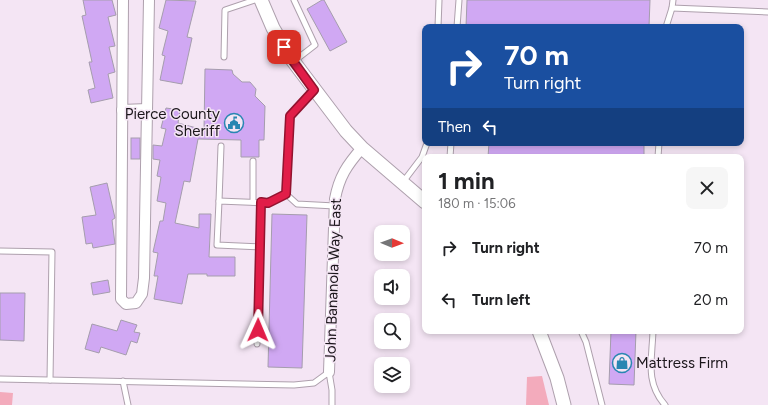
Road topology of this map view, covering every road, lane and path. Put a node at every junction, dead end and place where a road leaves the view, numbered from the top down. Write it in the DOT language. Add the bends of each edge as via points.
graph roads {
  1 [pos="123,0"];
  2 [pos="149,0"];
  3 [pos="255,0"];
  4 [pos="260,0"];
  5 [pos="294,0"];
  6 [pos="439,0"];
  7 [pos="459,0"];
  8 [pos="673,0"];
  9 [pos="672,8"];
  10 [pos="768,12"];
  11 [pos="438,24"];
  12 [pos="457,24"];
  13 [pos="667,24"];
  14 [pos="224,58"];
  15 [pos="293,62"];
  16 [pos="314,90"];
  17 [pos="122,110"];
  18 [pos="147,110"];
  19 [pos="221,146"];
  20 [pos="362,148"];
  21 [pos="422,157"];
  22 [pos="253,160"];
  23 [pos="403,183"];
  24 [pos="286,194"];
  25 [pos="422,199"];
  26 [pos="219,201"];
  27 [pos="253,202"];
  28 [pos="261,202"];
  29 [pos="335,206"];
  30 [pos="259,247"];
  31 [pos="0,251"];
  32 [pos="540,334"];
  33 [pos="582,334"];
  34 [pos="653,334"];
  35 [pos="257,344"];
  36 [pos="329,372"];
  37 [pos="0,379"];
  38 [pos="50,380"];
  39 [pos="123,382"];
  40 [pos="128,405"];
  41 [pos="332,405"];
  42 [pos="564,405"];
  43 [pos="602,405"];
  44 [pos="665,405"];
  1 -- 17 [label="street"];
  2 -- 18 [label="street"];
  3 -- 14 [label="lane" via="225,10"];
  4 -- 15 [label="street"];
  5 -- 15 [label="lane" via="315,45"];
  6 -- 11 [label="lane"];
  7 -- 12 [label="lane"];
  8 -- 9 [label="lane"];
  9 -- 10 [label="lane"];
  9 -- 13 [label="lane"];
  15 -- 16 [label="street"];
  16 -- 20 [label="street"];
  16 -- 24 [label="lane" via="290,116"];
  17 -- 18 [label="street"];
  17 -- 18 [label="street" via="121,299 126,304 136,303 142,294 144,278"];
  19 -- 26 [label="lane"];
  20 -- 23 [label="street"];
  20 -- 29 [label="street, John Bananola Way East" via="349,162 342,175"];
  21 -- 23 [label="lane"];
  22 -- 27 [label="lane"];
  23 -- 25 [label="street"];
  24 -- 28 [label="lane" via="268,203"];
  24 -- 29 [label="lane" via="296,204"];
  26 -- 27 [label="lane"];
  26 -- 30 [label="lane" via="217,245"];
  27 -- 28 [label="lane"];
  28 -- 30 [label="lane"];
  29 -- 36 [label="street, John Bananola Way East"];
  30 -- 35 [label="lane"];
  31 -- 38 [label="lane" via="52,252"];
  32 -- 42 [label="street"];
  33 -- 43 [label="lane"];
  34 -- 44 [label="lane" via="650,372 653,386"];
  36 -- 39 [label="lane" via="314,383 294,385"];
  36 -- 41 [label="lane"];
  37 -- 38 [label="lane"];
  38 -- 39 [label="lane"];
  39 -- 40 [label="lane"];
}
